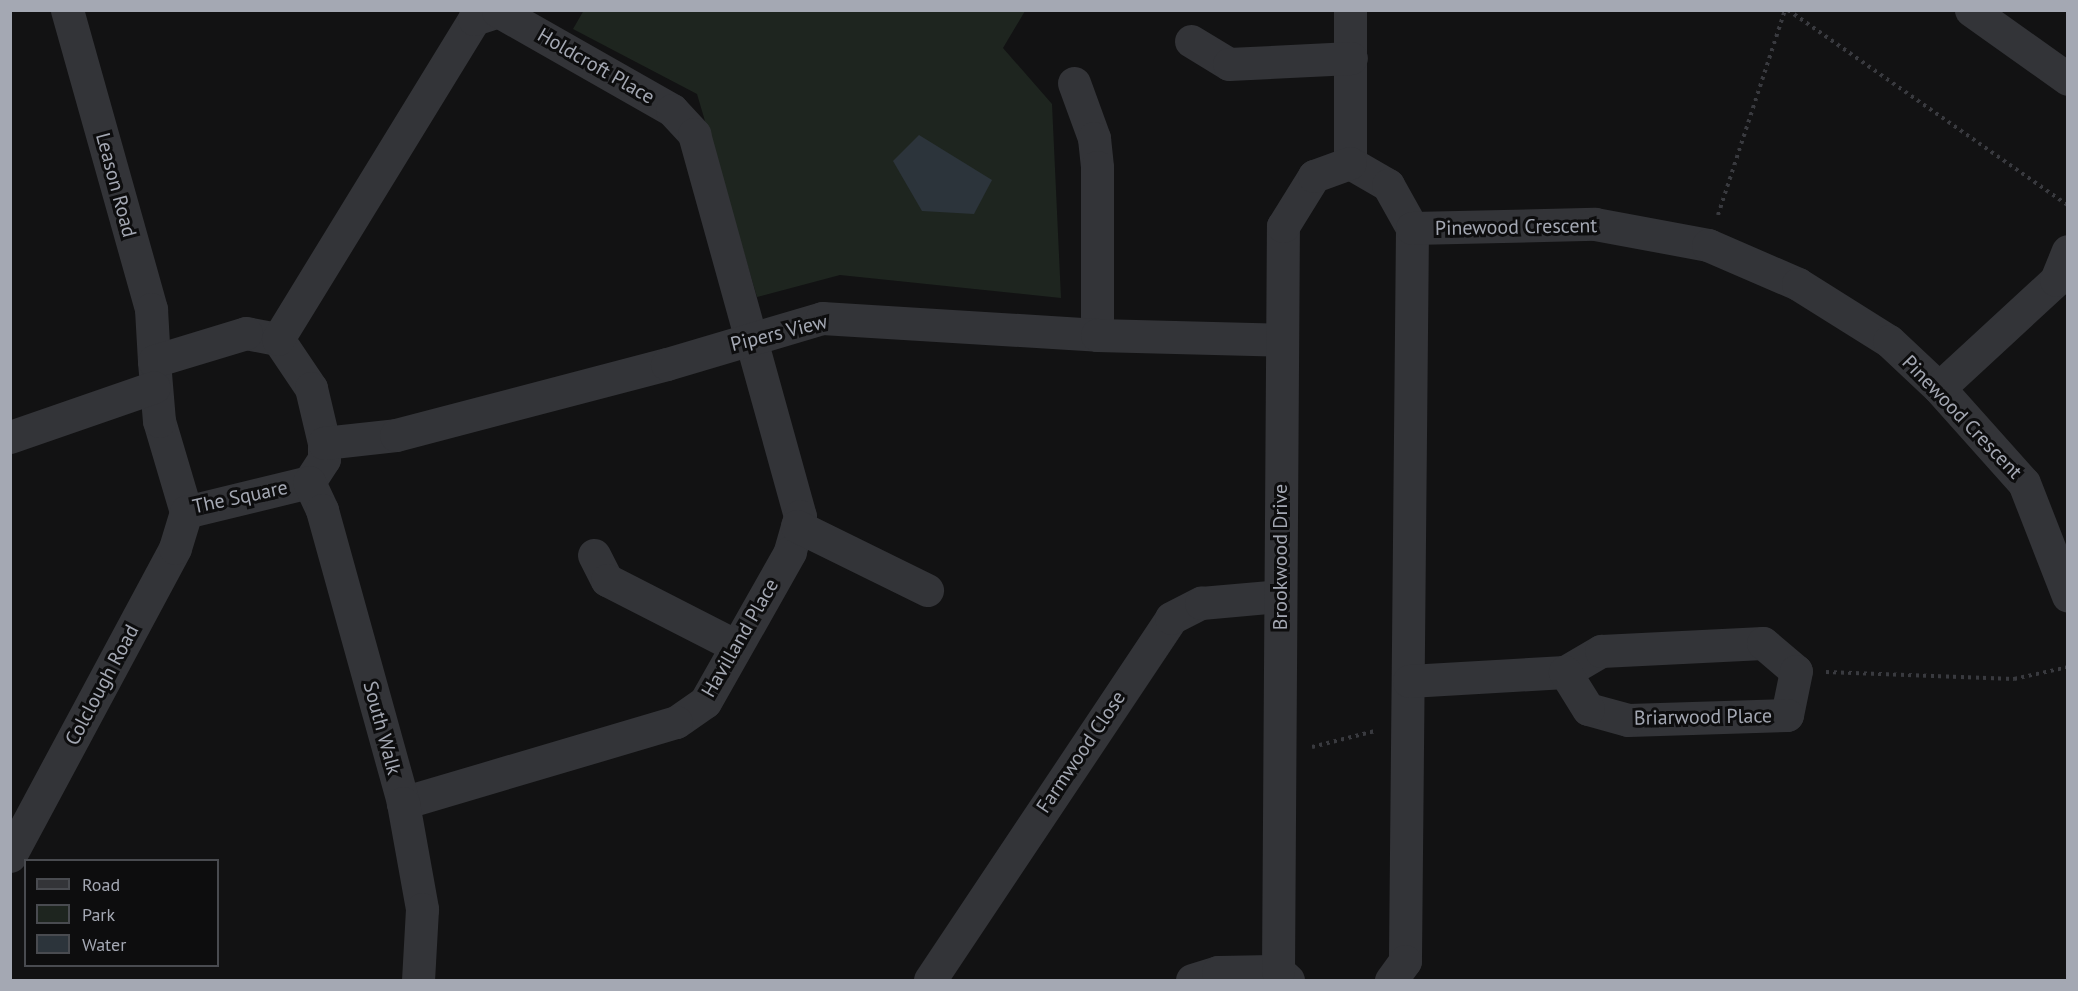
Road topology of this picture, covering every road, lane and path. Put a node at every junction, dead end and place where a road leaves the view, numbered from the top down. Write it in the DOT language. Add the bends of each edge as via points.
graph roads {
  1 [pos="67,10"];
  2 [pos="1350,10"];
  3 [pos="1787,10"];
  4 [pos="1971,10"];
  5 [pos="1191,41"];
  6 [pos="1351,58"];
  7 [pos="2067,79"];
  8 [pos="1074,83"];
  9 [pos="1350,163"];
  10 [pos="2067,205"];
  11 [pos="1412,228"];
  12 [pos="1708,245"];
  13 [pos="2067,251"];
  14 [pos="1098,335"];
  15 [pos="278,339"];
  16 [pos="748,339"];
  17 [pos="1282,340"];
  18 [pos="154,374"];
  19 [pos="1939,388"];
  20 [pos="10,437"];
  21 [pos="324,443"];
  22 [pos="309,482"];
  23 [pos="186,512"];
  24 [pos="797,526"];
  25 [pos="594,555"];
  26 [pos="927,590"];
  27 [pos="1279,596"];
  28 [pos="2067,596"];
  29 [pos="736,646"];
  30 [pos="2067,667"];
  31 [pos="1796,671"];
  32 [pos="1565,672"];
  33 [pos="1409,681"];
  34 [pos="1408,723"];
  35 [pos="1279,755"];
  36 [pos="403,803"];
  37 [pos="10,856"];
  38 [pos="1283,976"];
  39 [pos="418,981"];
  40 [pos="930,981"];
  41 [pos="1192,981"];
  42 [pos="1390,981"];
  1 -- 18 [label="street, Leason Road" via="150,309"];
  2 -- 6 [label="street"];
  3 -- 10 [label="path"];
  3 -- 12 [label="path"];
  4 -- 7 [label="street"];
  5 -- 6 [label="street" via="1229,64"];
  6 -- 9 [label="street"];
  8 -- 14 [label="street" via="1094,138 1097,167"];
  9 -- 11 [label="street" via="1388,185"];
  9 -- 17 [label="street, Brookwood Drive" via="1314,176 1283,226"];
  11 -- 12 [label="street, Pinewood Crescent" via="1595,224"];
  11 -- 33 [label="street"];
  12 -- 19 [label="street, Pinewood Crescent" via="1798,284 1889,342"];
  13 -- 19 [label="street" via="2056,280"];
  14 -- 16 [label="street, Pipers View" via="822,318"];
  14 -- 17 [label="street, Pipers View"];
  15 -- 16 [label="street, Holdcroft Place" via="474,19 498,11 672,110 694,134"];
  15 -- 18 [label="street" via="246,333"];
  15 -- 21 [label="street, The Square" via="310,388"];
  16 -- 21 [label="street, Pipers View" via="396,435"];
  16 -- 24 [label="street, Havilland Place" via="800,516"];
  17 -- 27 [label="street, Brookwood Drive"];
  18 -- 20 [label="street"];
  18 -- 23 [label="street, The Square"];
  19 -- 28 [label="street, Pinewood Crescent" via="2024,483"];
  21 -- 22 [label="street, The Square" via="324,459"];
  22 -- 23 [label="street, The Square"];
  22 -- 36 [label="street, South Walk" via="322,510"];
  23 -- 37 [label="street, Colclough Road" via="175,548"];
  24 -- 26 [label="street"];
  24 -- 29 [label="street, Havilland Place" via="790,552"];
  25 -- 29 [label="street" via="607,580"];
  27 -- 35 [label="street, Brookwood Drive"];
  27 -- 40 [label="street, Farmwood Close" via="1201,603 1171,618"];
  29 -- 36 [label="street, Havilland Place" via="705,702 676,722"];
  30 -- 31 [label="path" via="2014,679"];
  31 -- 32 [label="street" via="1763,643 1600,651"];
  31 -- 32 [label="street, Briarwood Place" via="1787,715 1629,720 1588,709"];
  32 -- 33 [label="street"];
  33 -- 34 [label="street"];
  34 -- 35 [label="path"];
  34 -- 42 [label="street" via="1405,961"];
  35 -- 38 [label="street, Brookwood Drive"];
  36 -- 39 [label="street, South Walk" via="422,909"];
  38 -- 41 [label="street" via="1218,972"];
}
